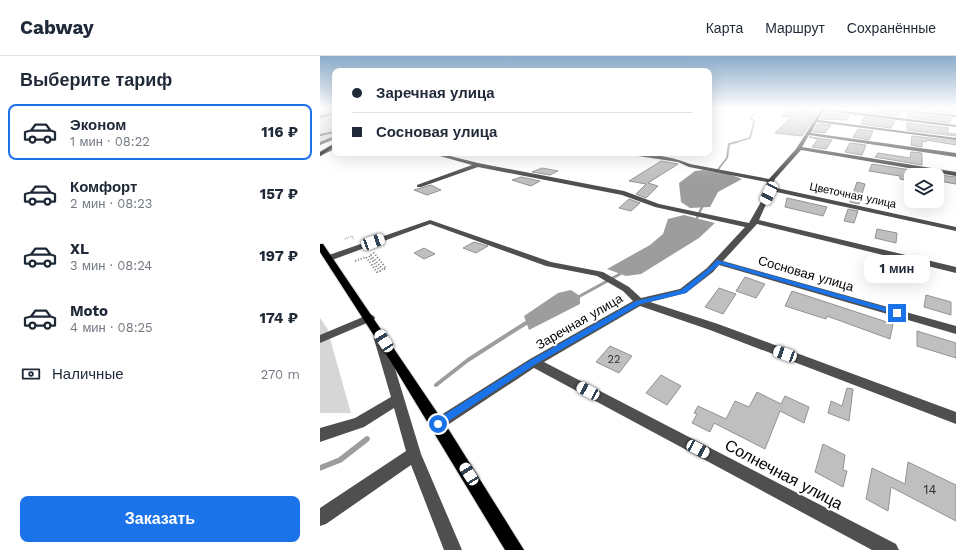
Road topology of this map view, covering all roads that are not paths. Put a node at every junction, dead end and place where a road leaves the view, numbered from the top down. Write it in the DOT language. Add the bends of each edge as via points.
graph roads {
  1 [pos="811,131"];
  2 [pos="886,131"];
  3 [pos="332,133"];
  4 [pos="809,134"];
  5 [pos="320,136"];
  6 [pos="956,140"];
  7 [pos="332,141"];
  8 [pos="332,142"];
  9 [pos="320,144"];
  10 [pos="332,144"];
  11 [pos="799,148"];
  12 [pos="320,154"];
  13 [pos="956,155"];
  14 [pos="444,156"];
  15 [pos="643,156"];
  16 [pos="478,165"];
  17 [pos="956,174"];
  18 [pos="770,184"];
  19 [pos="419,186"];
  20 [pos="753,224"];
  21 [pos="956,229"];
  22 [pos="320,246"];
  23 [pos="329,258"];
  24 [pos="718,262"];
  25 [pos="956,270"];
  26 [pos="639,302"];
  27 [pos="370,318"];
  28 [pos="956,330"];
  29 [pos="379,333"];
  30 [pos="320,339"];
  31 [pos="534,362"];
  32 [pos="398,399"];
  33 [pos="956,418"];
  34 [pos="438,424"];
  35 [pos="320,435"];
  36 [pos="414,454"];
  37 [pos="320,518"];
  38 [pos="452,550"];
  39 [pos="515,550"];
  40 [pos="890,550"];
  1 -- 4 [label="street, Заречная улица"];
  2 -- 6 [label="street"];
  3 -- 5 [label="street"];
  4 -- 11 [label="street, Заречная улица"];
  4 -- 13 [label="street"];
  5 -- 7 [label="street"];
  8 -- 9 [label="street"];
  10 -- 12 [label="street"];
  11 -- 17 [label="street"];
  11 -- 18 [label="street, Заречная улица"];
  14 -- 16 [label="street"];
  15 -- 18 [label="street, Цветочная улица" via="679,161"];
  16 -- 19 [label="street"];
  16 -- 20 [label="street" via="624,193 657,206"];
  18 -- 20 [label="street, Заречная улица" via="769,193"];
  18 -- 21 [label="street, Цветочная улица"];
  20 -- 24 [label="street, Заречная улица"];
  20 -- 25 [label="street"];
  22 -- 23 [label="main road"];
  23 -- 26 [label="street" via="430,222 549,264 600,274 626,289"];
  23 -- 27 [label="main road"];
  24 -- 26 [label="street, Заречная улица" via="683,292"];
  24 -- 28 [label="street, Сосновая улица"];
  26 -- 31 [label="street, Заречная улица"];
  26 -- 33 [label="street"];
  27 -- 29 [label="main road"];
  27 -- 30 [label="street"];
  29 -- 32 [label="street"];
  29 -- 34 [label="main road"];
  31 -- 34 [label="street, Заречная улица"];
  31 -- 40 [label="street, Солнечная улица"];
  32 -- 35 [label="street" via="359,423"];
  32 -- 36 [label="street"];
  34 -- 39 [label="main road"];
  36 -- 37 [label="street"];
  36 -- 38 [label="street"];
}
